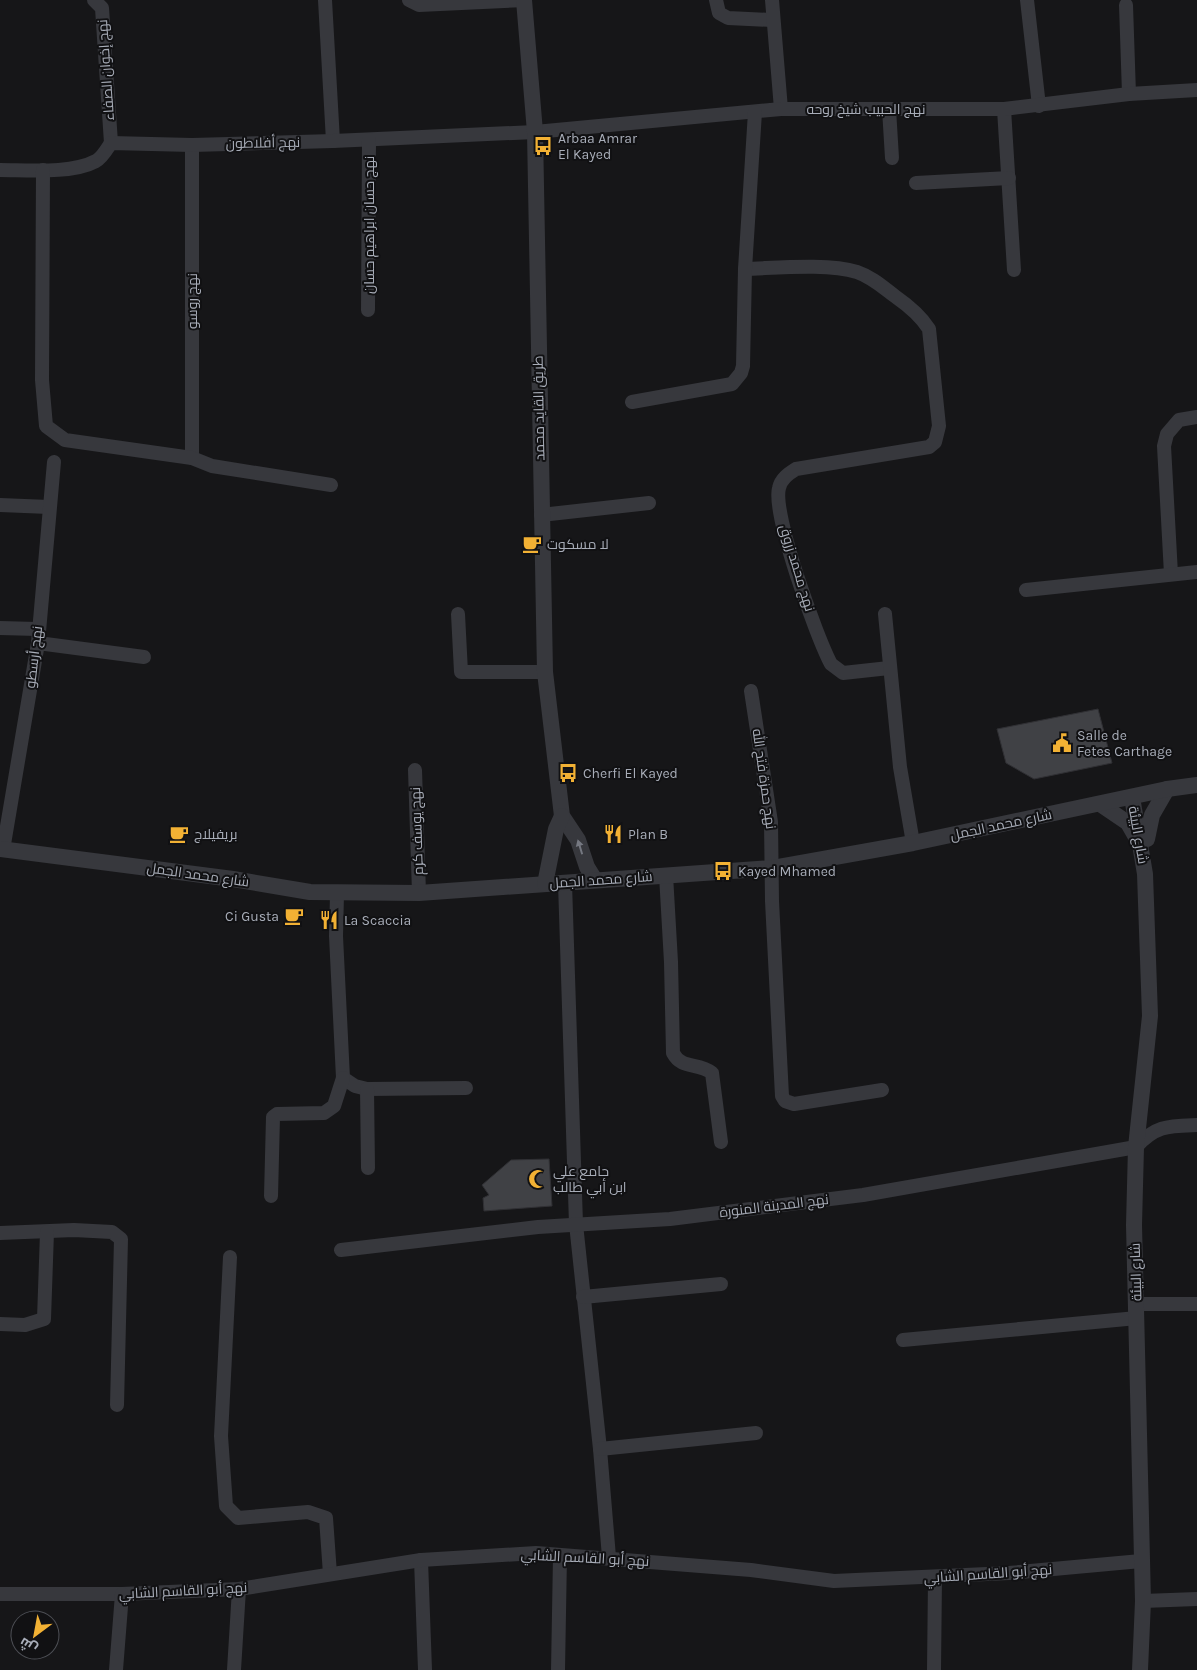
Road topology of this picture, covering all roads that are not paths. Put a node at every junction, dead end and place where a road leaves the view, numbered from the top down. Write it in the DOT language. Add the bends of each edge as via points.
graph roads {
  1 [pos="94,0"];
  2 [pos="325,0"];
  3 [pos="409,0"];
  4 [pos="524,0"];
  5 [pos="716,0"];
  6 [pos="772,0"];
  7 [pos="1027,0"];
  8 [pos="1126,5"];
  9 [pos="772,20"];
  10 [pos="1197,90"];
  11 [pos="1128,94"];
  12 [pos="1039,106"];
  13 [pos="781,109"];
  14 [pos="889,109"];
  15 [pos="1004,109"];
  16 [pos="755,112"];
  17 [pos="535,132"];
  18 [pos="369,140"];
  19 [pos="333,141"];
  20 [pos="111,143"];
  21 [pos="192,145"];
  22 [pos="892,158"];
  23 [pos="0,170"];
  24 [pos="43,170"];
  25 [pos="1009,178"];
  26 [pos="916,183"];
  27 [pos="745,268"];
  28 [pos="1014,270"];
  29 [pos="368,310"];
  30 [pos="632,402"];
  31 [pos="1197,417"];
  32 [pos="192,458"];
  33 [pos="54,462"];
  34 [pos="331,485"];
  35 [pos="649,503"];
  36 [pos="0,505"];
  37 [pos="49,507"];
  38 [pos="541,515"];
  39 [pos="1197,572"];
  40 [pos="1171,574"];
  41 [pos="1026,590"];
  42 [pos="458,614"];
  43 [pos="885,614"];
  44 [pos="0,628"];
  45 [pos="38,636"];
  46 [pos="144,657"];
  47 [pos="889,668"];
  48 [pos="545,672"];
  49 [pos="751,691"];
  50 [pos="415,770"];
  51 [pos="1197,785"];
  52 [pos="1167,789"];
  53 [pos="1137,796"];
  54 [pos="1100,804"];
  55 [pos="562,816"];
  56 [pos="1144,841"];
  57 [pos="913,843"];
  58 [pos="2,849"];
  59 [pos="772,868"];
  60 [pos="666,875"];
  61 [pos="596,880"];
  62 [pos="565,883"];
  63 [pos="545,884"];
  64 [pos="419,893"];
  65 [pos="336,894"];
  66 [pos="343,1078"];
  67 [pos="466,1088"];
  68 [pos="366,1089"];
  69 [pos="882,1090"];
  70 [pos="1197,1125"];
  71 [pos="721,1142"];
  72 [pos="1136,1147"];
  73 [pos="368,1168"];
  74 [pos="271,1196"];
  75 [pos="576,1224"];
  76 [pos="46,1232"];
  77 [pos="0,1233"];
  78 [pos="341,1250"];
  79 [pos="230,1257"];
  80 [pos="721,1284"];
  81 [pos="583,1297"];
  82 [pos="1197,1304"];
  83 [pos="1137,1311"];
  84 [pos="0,1324"];
  85 [pos="903,1340"];
  86 [pos="117,1405"];
  87 [pos="756,1433"];
  88 [pos="600,1449"];
  89 [pos="560,1556"];
  90 [pos="609,1557"];
  91 [pos="421,1560"];
  92 [pos="1141,1561"];
  93 [pos="330,1574"];
  94 [pos="935,1578"];
  95 [pos="239,1590"];
  96 [pos="0,1594"];
  97 [pos="122,1594"];
  98 [pos="1197,1599"];
  99 [pos="1143,1602"];
  100 [pos="116,1670"];
  101 [pos="234,1670"];
  102 [pos="425,1670"];
  103 [pos="558,1670"];
  104 [pos="934,1670"];
  105 [pos="1140,1670"];
  1 -- 20 [label="street, نهج إخوان الصفاء" via="102,8"];
  2 -- 19 [label="street"];
  3 -- 4 [label="street" via="419,5"];
  4 -- 17 [label="street, طريق القايد محمد"];
  5 -- 9 [label="street" via="718,13 728,18"];
  6 -- 9 [label="street"];
  7 -- 12 [label="street"];
  8 -- 11 [label="street"];
  9 -- 13 [label="street"];
  10 -- 11 [label="street, نهج الحبيب شيخ روحه"];
  11 -- 12 [label="street, نهج الحبيب شيخ روحه"];
  12 -- 15 [label="street, نهج الحبيب شيخ روحه"];
  13 -- 14 [label="street, نهج الحبيب شيخ روحه"];
  13 -- 16 [label="street, نهج الحبيب شيخ روحه"];
  14 -- 15 [label="street, نهج الحبيب شيخ روحه"];
  14 -- 22 [label="street"];
  15 -- 25 [label="street"];
  16 -- 17 [label="street, نهج الحبيب شيخ روحه"];
  16 -- 27 [label="street"];
  17 -- 18 [label="street, نهج أفلاطون"];
  17 -- 38 [label="street, طريق القايد محمد"];
  18 -- 19 [label="street, نهج أفلاطون"];
  18 -- 29 [label="street, نهج حسان ابراهيم حسان"];
  19 -- 21 [label="street, نهج أفلاطون"];
  20 -- 21 [label="street, نهج أفلاطون"];
  20 -- 24 [label="street" via="98,160 82,166"];
  21 -- 32 [label="street, نهج روسو"];
  23 -- 24 [label="street"];
  24 -- 32 [label="street" via="42,380 46,426 65,440"];
  25 -- 26 [label="street"];
  25 -- 28 [label="street"];
  27 -- 30 [label="street" via="743,366 737,380 732,384"];
  27 -- 47 [label="street, نهج محمد زروق" via="830,268 856,272 870,278 910,307 922,318 932,339 939,426 935,442 929,447 796,469 779,487 778,499 792,560 831,664 843,673"];
  31 -- 40 [label="street" via="1179,420 1167,434 1164,446"];
  32 -- 34 [label="street" via="212,466"];
  33 -- 37 [label="street, نهج أرسطو"];
  35 -- 38 [label="street"];
  36 -- 37 [label="street"];
  37 -- 45 [label="street, نهج أرسطو"];
  38 -- 48 [label="street, طريق القايد محمد"];
  39 -- 40 [label="street"];
  40 -- 41 [label="street"];
  42 -- 48 [label="street" via="461,672"];
  43 -- 47 [label="street"];
  44 -- 45 [label="street"];
  45 -- 46 [label="street"];
  45 -- 58 [label="street, نهج أرسطو"];
  47 -- 57 [label="street" via="900,768"];
  48 -- 55 [label="street, طريق القايد محمد"];
  49 -- 59 [label="street, نهج حمزة فتح الله" via="771,822"];
  50 -- 64 [label="street, نهج يوسف كرم"];
  51 -- 52 [label="street, شارع محمد الجمل"];
  52 -- 53 [label="street, شارع محمد الجمل"];
  52 -- 56 [label="street" via="1152,815"];
  53 -- 54 [label="street, شارع محمد الجمل"];
  53 -- 56 [label="street, شارع البيئة"];
  54 -- 56 [label="street" via="1128,823"];
  54 -- 57 [label="street, شارع محمد الجمل"];
  61 -- 55 [label="street, طريق القايد محمد, one-way" via="587,868 578,840"];
  55 -- 63 [label="street, طريق القايد محمد" via="556,829"];
  56 -- 72 [label="street, شارع البيئة" via="1150,1016"];
  57 -- 59 [label="street, شارع محمد الجمل"];
  58 -- 65 [label="street, شارع محمد الجمل"];
  59 -- 60 [label="street, شارع محمد الجمل"];
  59 -- 69 [label="street, نهج حمزة فتح الله" via="782,1096 785,1102 794,1104"];
  60 -- 61 [label="street, شارع محمد الجمل"];
  60 -- 71 [label="street" via="673,1053 682,1064 712,1073"];
  61 -- 62 [label="street, شارع محمد الجمل"];
  62 -- 63 [label="street, شارع محمد الجمل"];
  62 -- 75 [label="street"];
  63 -- 64 [label="street, شارع محمد الجمل"];
  64 -- 65 [label="street, شارع محمد الجمل"];
  65 -- 66 [label="street"];
  66 -- 68 [label="street"];
  66 -- 74 [label="street" via="334,1106 324,1113 277,1114 273,1117"];
  67 -- 68 [label="street"];
  68 -- 73 [label="street"];
  70 -- 72 [label="street" via="1159,1129 1149,1133"];
  72 -- 75 [label="street, نهج المدينة المنورة" via="863,1195 670,1219"];
  72 -- 83 [label="street, شارع البيئة"];
  75 -- 78 [label="street, نهج المدينة المنورة"];
  75 -- 81 [label="street"];
  76 -- 77 [label="street"];
  76 -- 84 [label="street" via="44,1319 25,1324"];
  76 -- 86 [label="street" via="112,1232 122,1239"];
  79 -- 93 [label="street" via="221,1436 226,1506 238,1518 308,1512 326,1518"];
  80 -- 81 [label="street"];
  81 -- 88 [label="street"];
  82 -- 83 [label="street"];
  83 -- 85 [label="street"];
  83 -- 92 [label="street, شارع البيئة"];
  87 -- 88 [label="street"];
  88 -- 90 [label="street"];
  89 -- 90 [label="street, نهج أبو القاسم الشابي"];
  89 -- 91 [label="street, نهج أبو القاسم الشابي" via="536,1553"];
  89 -- 103 [label="street"];
  90 -- 94 [label="street, نهج أبو القاسم الشابي" via="834,1581"];
  91 -- 93 [label="street, نهج أبو القاسم الشابي"];
  91 -- 102 [label="street"];
  92 -- 94 [label="street, نهج أبو القاسم الشابي"];
  92 -- 99 [label="street, شارع البيئة"];
  93 -- 95 [label="street, نهج أبو القاسم الشابي"];
  94 -- 104 [label="street"];
  95 -- 97 [label="street, نهج أبو القاسم الشابي"];
  95 -- 101 [label="street"];
  96 -- 97 [label="street, نهج أبو القاسم الشابي"];
  97 -- 100 [label="street"];
  98 -- 99 [label="street"];
  99 -- 105 [label="street, شارع البيئة"];
}
